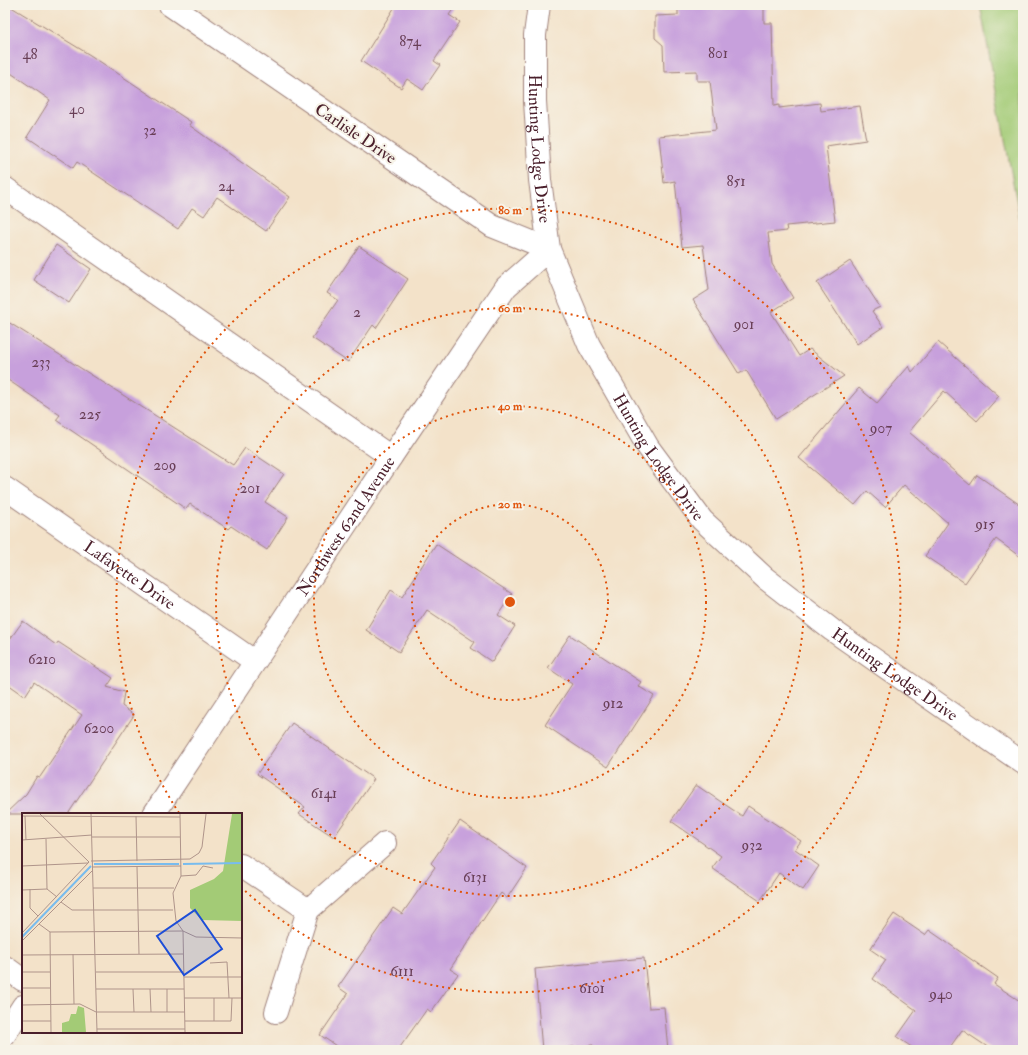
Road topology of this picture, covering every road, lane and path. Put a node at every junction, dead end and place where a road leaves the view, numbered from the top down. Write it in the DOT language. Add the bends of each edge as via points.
graph roads {
  1 [pos="170,5"];
  2 [pos="539,5"];
  3 [pos="5,188"];
  4 [pos="549,249"];
  5 [pos="391,457"];
  6 [pos="5,488"];
  7 [pos="254,661"];
  8 [pos="1023,763"];
  9 [pos="160,812"];
  10 [pos="385,842"];
  11 [pos="242,866"];
  12 [pos="308,910"];
  13 [pos="5,968"];
  14 [pos="22,979"];
  15 [pos="22,1008"];
  16 [pos="276,1012"];
  17 [pos="5,1034"];
  1 -- 4 [label="street, Carlisle Drive" via="492,226"];
  2 -- 4 [label="street, Hunting Lodge Drive" via="535,35 535,101 540,180"];
  3 -- 5 [label="street"];
  4 -- 5 [label="street, Northwest 62nd Avenue" via="506,287"];
  4 -- 8 [label="street, Hunting Lodge Drive" via="593,352 648,447 702,520 765,578 832,630"];
  5 -- 7 [label="street, Northwest 62nd Avenue"];
  6 -- 7 [label="street, Lafayette Drive"];
  7 -- 9 [label="street, Northwest 62nd Avenue"];
  10 -- 12 [label="street"];
  11 -- 12 [label="street"];
  12 -- 16 [label="street"];
  13 -- 14 [label="street"];
  15 -- 17 [label="street"];
}
